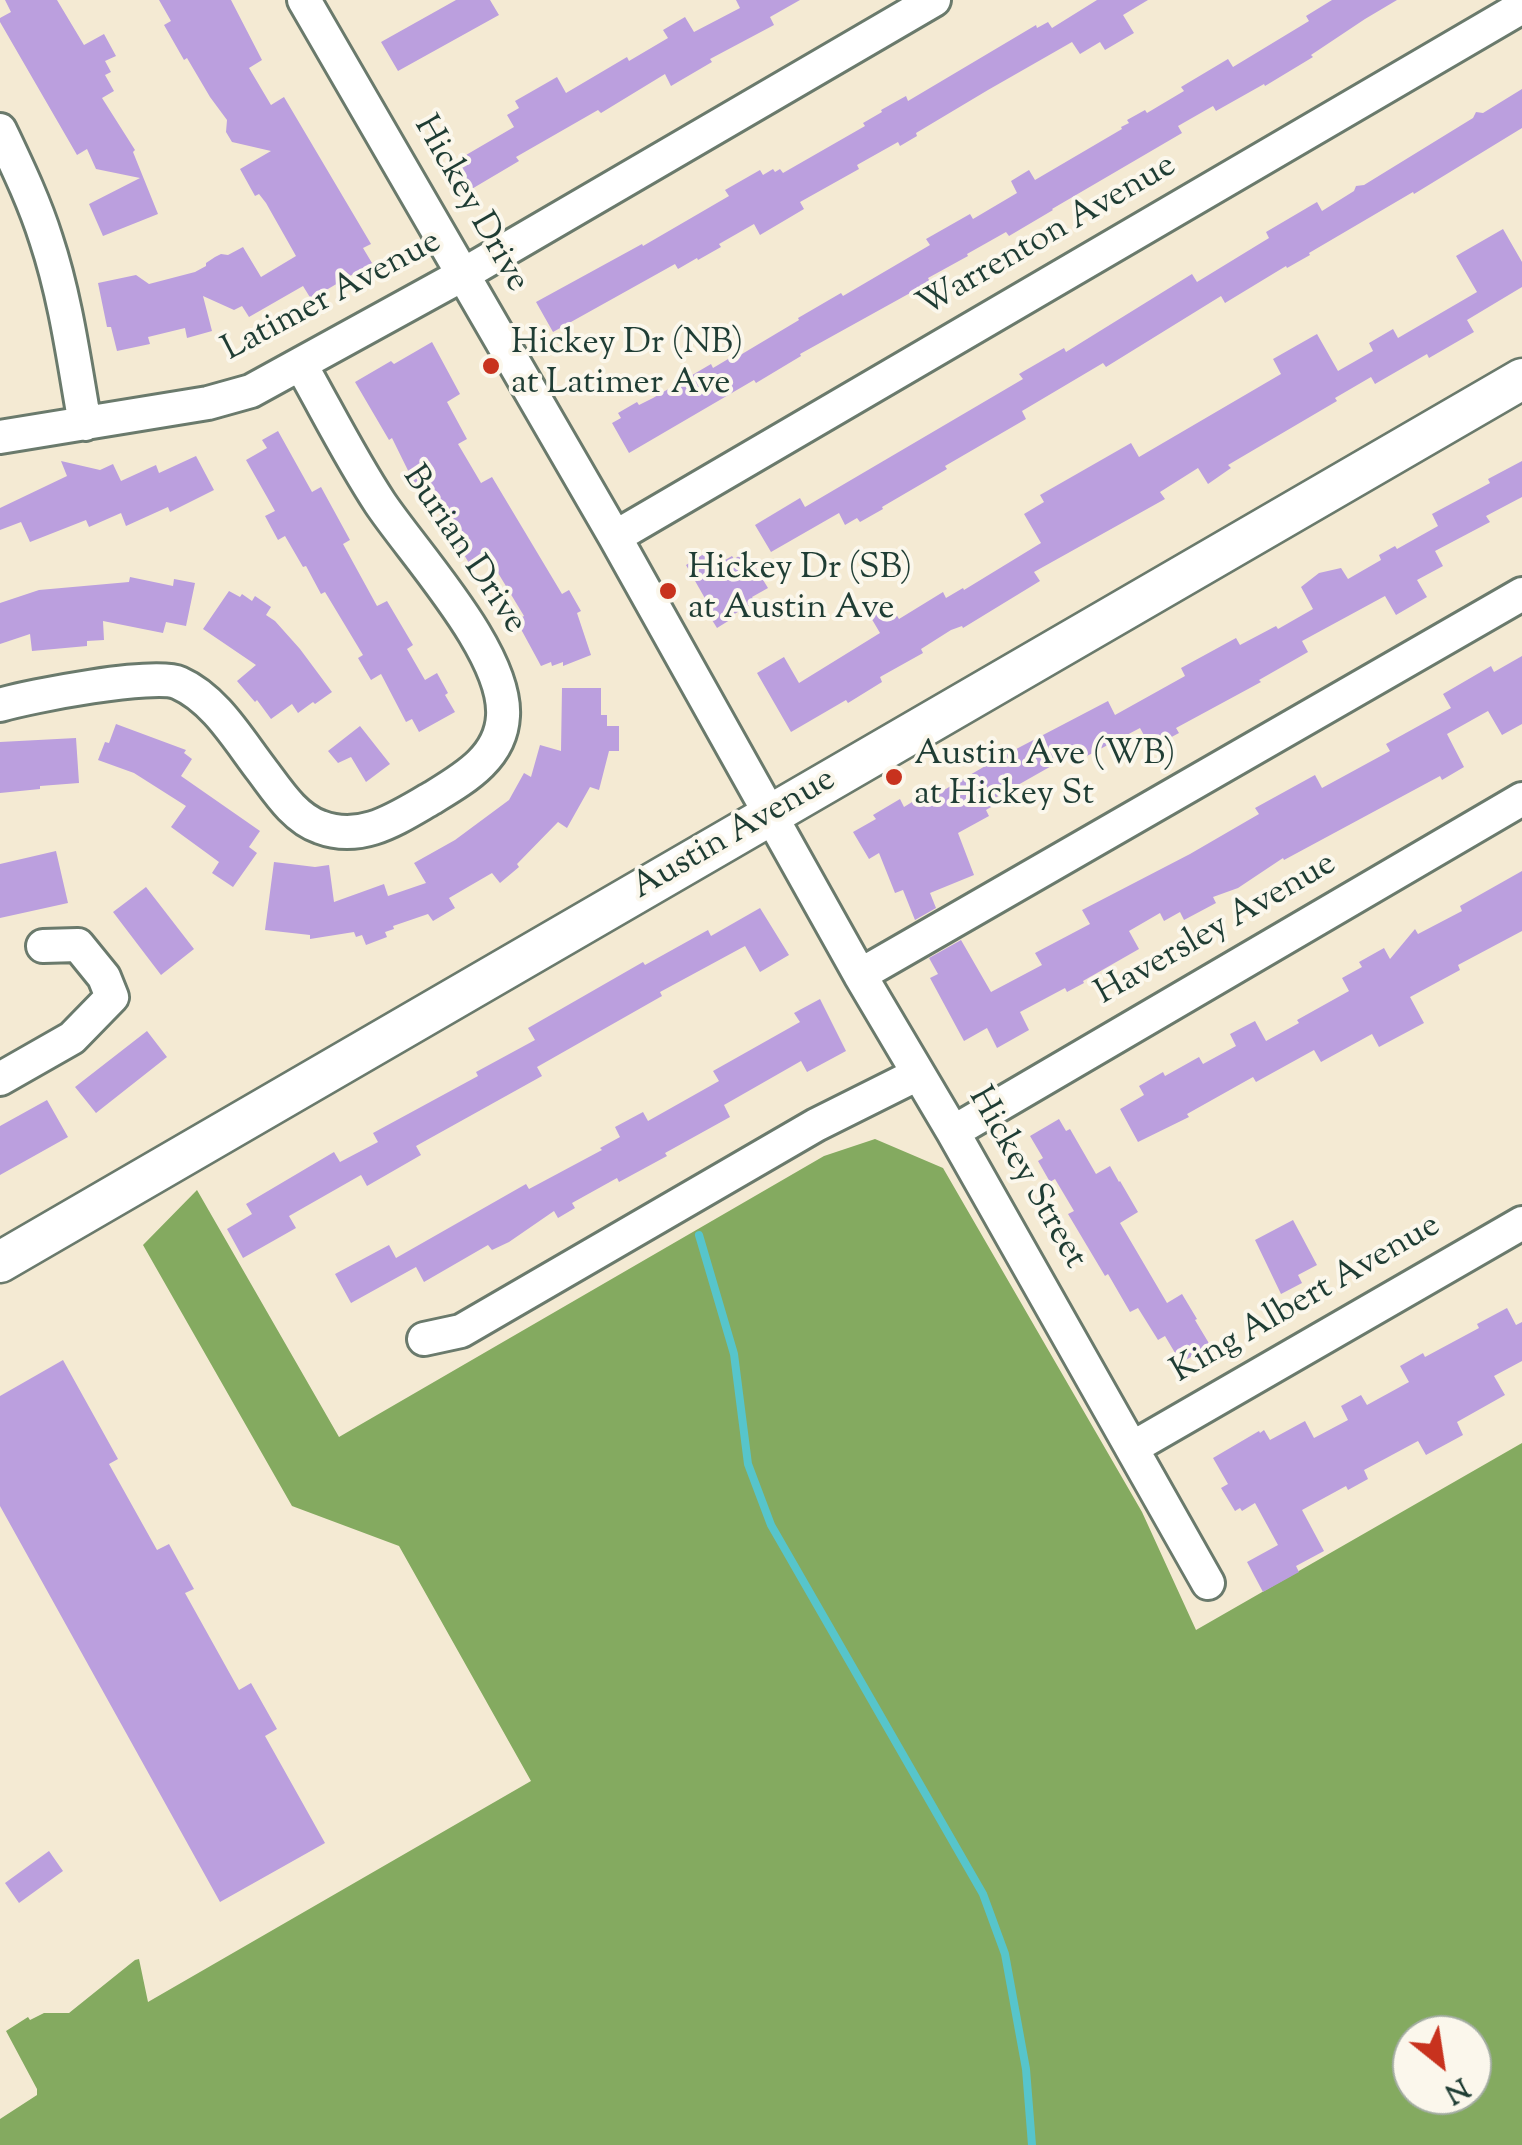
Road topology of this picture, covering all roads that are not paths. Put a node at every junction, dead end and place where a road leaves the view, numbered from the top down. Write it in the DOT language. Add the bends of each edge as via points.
graph roads {
  1 [pos="934,0"];
  2 [pos="312,3"];
  3 [pos="1522,7"];
  4 [pos="0,130"];
  5 [pos="464,274"];
  6 [pos="300,365"];
  7 [pos="1522,379"];
  8 [pos="85,424"];
  9 [pos="0,438"];
  10 [pos="614,538"];
  11 [pos="1522,594"];
  12 [pos="0,704"];
  13 [pos="1522,799"];
  14 [pos="772,816"];
  15 [pos="43,946"];
  16 [pos="860,976"];
  17 [pos="918,1074"];
  18 [pos="0,1078"];
  19 [pos="952,1132"];
  20 [pos="1522,1222"];
  21 [pos="0,1262"];
  22 [pos="424,1339"];
  23 [pos="1132,1448"];
  24 [pos="1208,1583"];
  1 -- 5 [label="street, Latimer Avenue"];
  2 -- 5 [label="street, Hickey Drive"];
  3 -- 10 [label="street, Warrenton Avenue"];
  4 -- 8 [label="street" via="46,239"];
  5 -- 6 [label="street, Latimer Avenue"];
  5 -- 10 [label="street, Hickey Drive"];
  6 -- 8 [label="street, Latimer Avenue" via="230,398"];
  6 -- 12 [label="street, Burian Drive" via="379,501 442,586 497,679 504,720 487,757 389,824 334,831 295,811 214,707 176,681 129,682"];
  7 -- 14 [label="main road, Austin Avenue"];
  8 -- 9 [label="street, Latimer Avenue"];
  10 -- 14 [label="street, Hickey Drive"];
  11 -- 16 [label="street"];
  13 -- 19 [label="street, Haversley Avenue"];
  14 -- 16 [label="street, Hickey Street"];
  14 -- 21 [label="main road, Austin Avenue"];
  15 -- 18 [label="street" via="78,945 112,997 72,1038"];
  16 -- 17 [label="street, Hickey Street"];
  17 -- 19 [label="street, Hickey Street"];
  17 -- 22 [label="street" via="816,1125 461,1331"];
  19 -- 23 [label="street, Hickey Street"];
  20 -- 23 [label="street, King Albert Avenue"];
  23 -- 24 [label="street, Hickey Street"];
}
